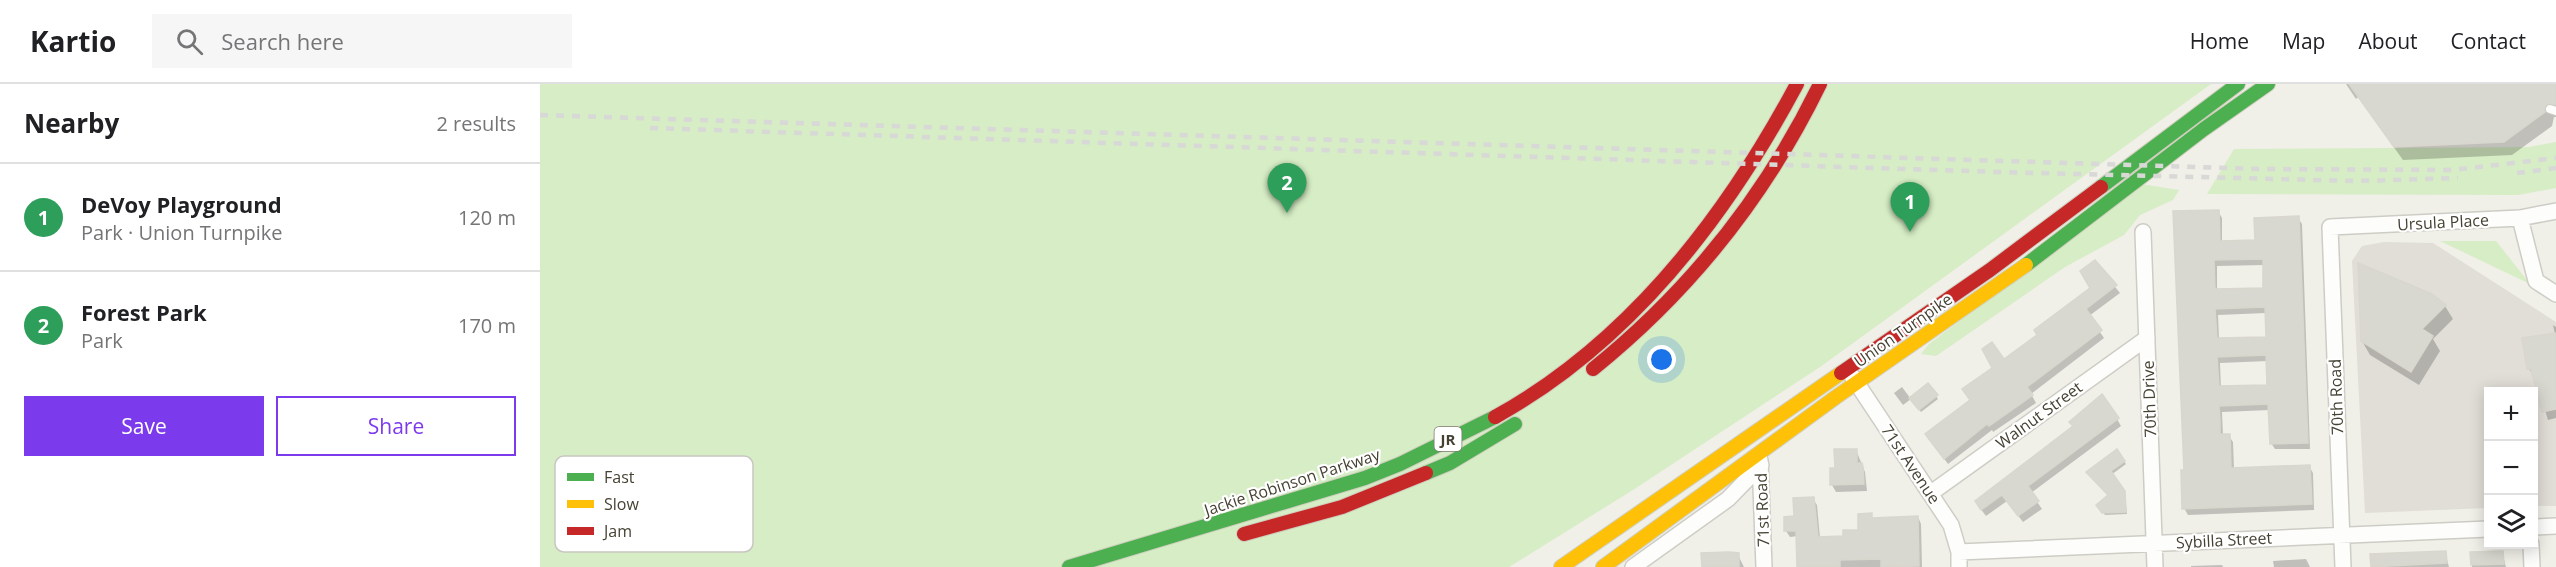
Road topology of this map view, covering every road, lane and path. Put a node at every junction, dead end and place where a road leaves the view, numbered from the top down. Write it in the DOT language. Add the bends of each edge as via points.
graph roads {
  1 [pos="1797,84"];
  2 [pos="1820,84"];
  3 [pos="2238,84"];
  4 [pos="2268,84"];
  5 [pos="2556,211"];
  6 [pos="2520,218"];
  7 [pos="2330,227"];
  8 [pos="2143,232"];
  9 [pos="2556,294"];
  10 [pos="2147,338"];
  11 [pos="1847,368"];
  12 [pos="1585,375"];
  13 [pos="1856,383"];
  14 [pos="1528,416"];
  15 [pos="1760,459"];
  16 [pos="1931,494"];
  17 [pos="2556,526"];
  18 [pos="2538,527"];
  19 [pos="2484,529"];
  20 [pos="2342,535"];
  21 [pos="1229,539"];
  22 [pos="2154,544"];
  23 [pos="2531,549"];
  24 [pos="1959,559"];
  25 [pos="1068,567"];
  26 [pos="1561,567"];
  27 [pos="1602,567"];
  28 [pos="1633,567"];
  29 [pos="1764,567"];
  30 [pos="2155,567"];
  31 [pos="2343,567"];
  32 [pos="2532,567"];
  1 -- 25 [label="main road, Jackie Robinson Parkway / JR" via="1744,177 1670,274 1627,318 1513,407 1399,464 1327,491"];
  2 -- 12 [label="main road" via="1769,178 1726,235 1681,290 1632,339"];
  3 -- 11 [label="main road, Union Turnpike" via="1990,270"];
  4 -- 13 [label="main road, Union Turnpike" via="1994,290"];
  5 -- 6 [label="street, Ursula Place"];
  6 -- 7 [label="street, Ursula Place"];
  6 -- 9 [label="street" via="2536,281"];
  7 -- 20 [label="street, 70th Road"];
  8 -- 10 [label="street, 70th Drive"];
  10 -- 16 [label="street, Walnut Street"];
  10 -- 22 [label="street, 70th Drive"];
  11 -- 13 [label="street, 71st Avenue"];
  11 -- 26 [label="main road, Union Turnpike"];
  13 -- 15 [label="main road, Union Turnpike"];
  13 -- 16 [label="street, 71st Avenue"];
  14 -- 21 [label="main road, Jackie Robinson Parkway / JR" via="1450,463 1342,507"];
  15 -- 27 [label="main road, Union Turnpike"];
  15 -- 28 [label="street, Union Turnpike" via="1728,499"];
  15 -- 29 [label="street, 71st Road"];
  16 -- 24 [label="street, 71st Avenue" via="1951,525"];
  17 -- 18 [label="street"];
  19 -- 20 [label="street, Sybilla Street"];
  20 -- 22 [label="street, Sybilla Street"];
  20 -- 31 [label="street, 70th Road"];
  22 -- 24 [label="street, Sybilla Street"];
  22 -- 30 [label="street, 70th Drive"];
  23 -- 32 [label="street"];
}
